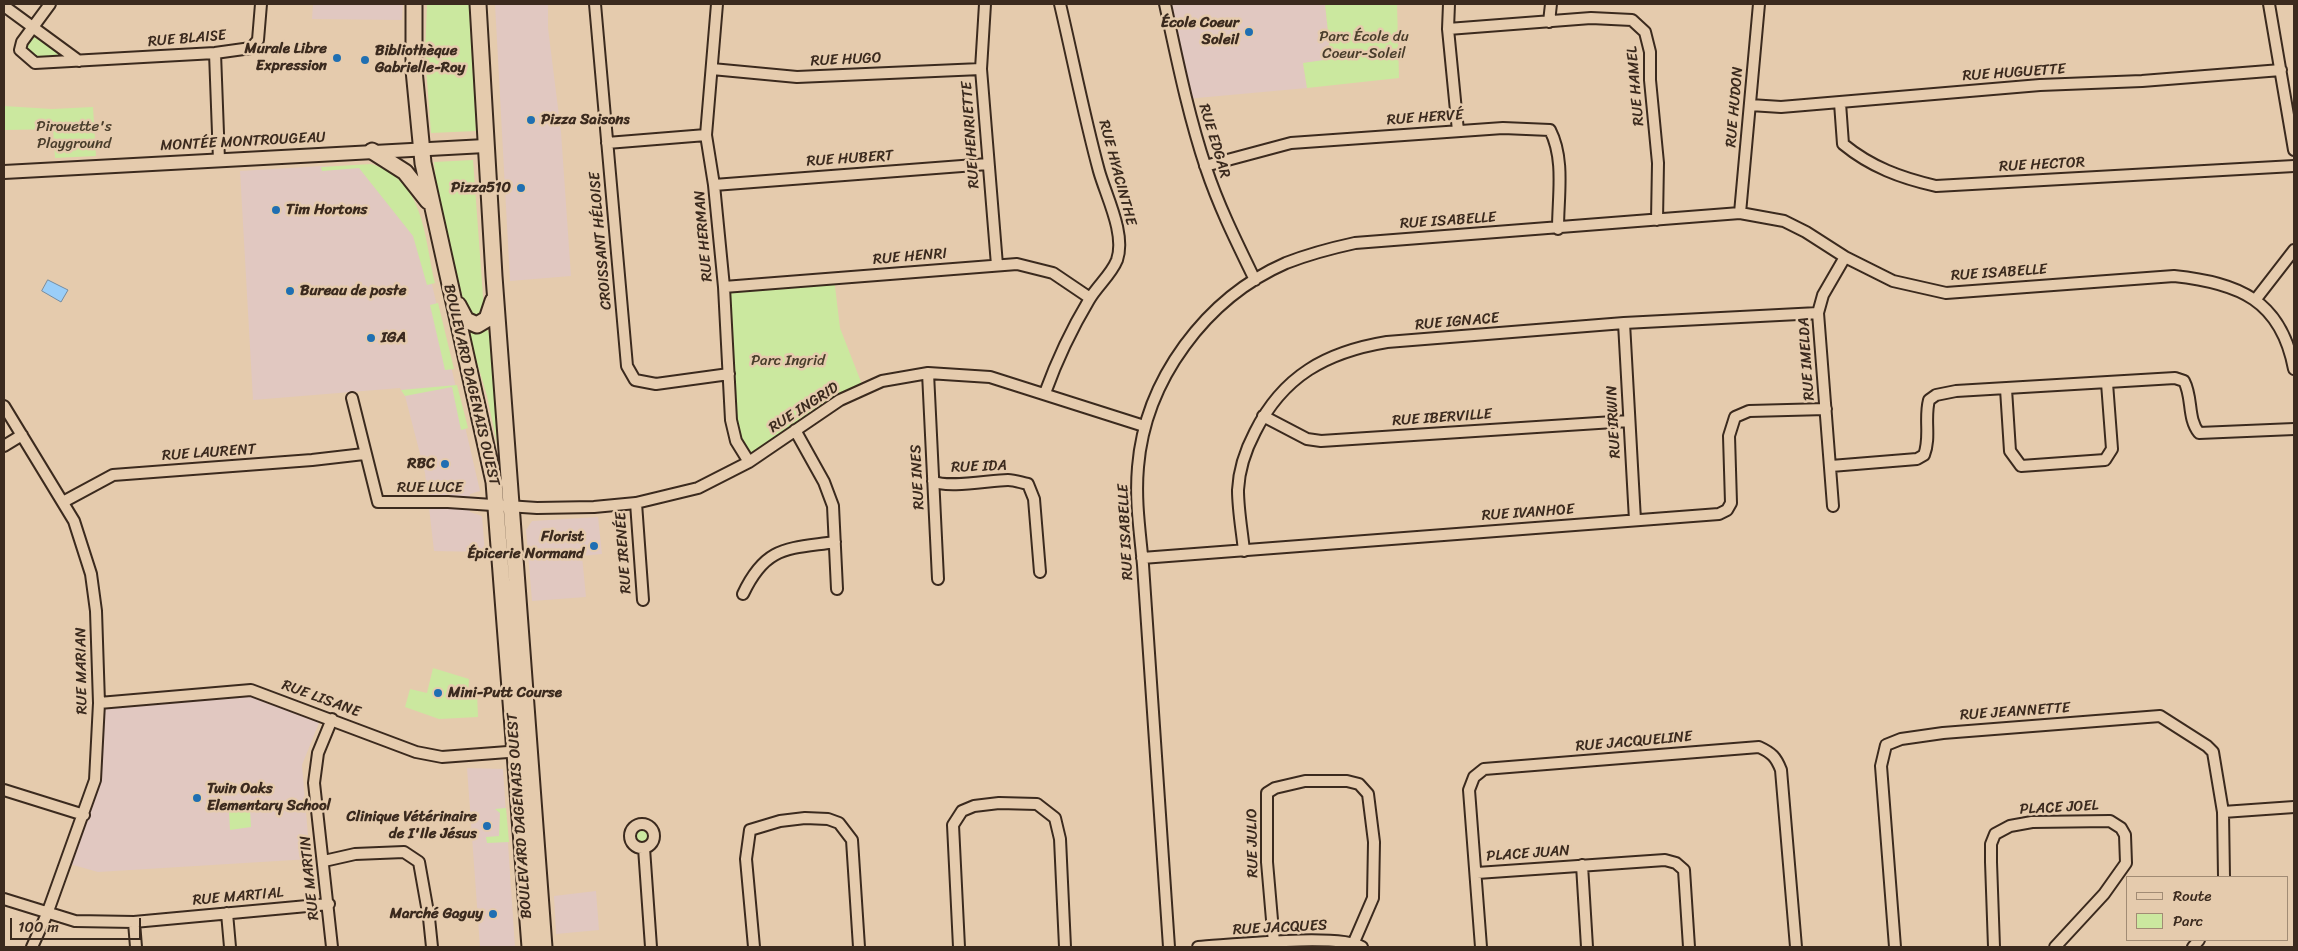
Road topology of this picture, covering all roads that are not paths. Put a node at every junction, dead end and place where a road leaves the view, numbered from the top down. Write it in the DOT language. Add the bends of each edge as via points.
graph roads {
  1 [pos="50,4"];
  2 [pos="261,4"];
  3 [pos="414,4"];
  4 [pos="478,4"];
  5 [pos="595,4"];
  6 [pos="717,4"];
  7 [pos="985,4"];
  8 [pos="1060,4"];
  9 [pos="1164,4"];
  10 [pos="1449,4"];
  11 [pos="1551,4"];
  12 [pos="1759,4"];
  13 [pos="2269,4"];
  14 [pos="4,6"];
  15 [pos="1549,22"];
  16 [pos="33,27"];
  17 [pos="1448,29"];
  18 [pos="215,53"];
  19 [pos="79,61"];
  20 [pos="712,69"];
  21 [pos="981,69"];
  22 [pos="2281,70"];
  23 [pos="1840,103"];
  24 [pos="1750,105"];
  25 [pos="1458,131"];
  26 [pos="706,135"];
  27 [pos="607,143"];
  28 [pos="485,146"];
  29 [pos="422,149"];
  30 [pos="2294,150"];
  31 [pos="372,151"];
  32 [pos="219,160"];
  33 [pos="988,164"];
  34 [pos="1205,166"];
  35 [pos="2294,166"];
  36 [pos="4,172"];
  37 [pos="714,184"];
  38 [pos="432,207"];
  39 [pos="1740,213"];
  40 [pos="1657,220"];
  41 [pos="1558,228"];
  42 [pos="2294,250"];
  43 [pos="1845,257"];
  44 [pos="997,265"];
  45 [pos="1255,280"];
  46 [pos="724,287"];
  47 [pos="449,288"];
  48 [pos="495,292"];
  49 [pos="1090,298"];
  50 [pos="2256,299"];
  51 [pos="1818,313"];
  52 [pos="1624,323"];
  53 [pos="2294,369"];
  54 [pos="928,373"];
  55 [pos="729,374"];
  56 [pos="2107,383"];
  57 [pos="2006,389"];
  58 [pos="1045,393"];
  59 [pos="352,398"];
  60 [pos="4,406"];
  61 [pos="1826,409"];
  62 [pos="1263,416"];
  63 [pos="1629,421"];
  64 [pos="1144,426"];
  65 [pos="2294,429"];
  66 [pos="795,430"];
  67 [pos="22,435"];
  68 [pos="4,446"];
  69 [pos="364,454"];
  70 [pos="749,462"];
  71 [pos="1831,466"];
  72 [pos="933,481"];
  73 [pos="63,502"];
  74 [pos="636,503"];
  75 [pos="496,506"];
  76 [pos="1833,506"];
  77 [pos="511,507"];
  78 [pos="1635,520"];
  79 [pos="835,542"];
  80 [pos="1244,551"];
  81 [pos="1142,558"];
  82 [pos="1040,572"];
  83 [pos="938,579"];
  84 [pos="837,589"];
  85 [pos="743,594"];
  86 [pos="643,600"];
  87 [pos="99,702"];
  88 [pos="332,718"];
  89 [pos="522,751"];
  90 [pos="4,790"];
  91 [pos="2294,806"];
  92 [pos="2224,812"];
  93 [pos="84,815"];
  94 [pos="644,848"];
  95 [pos="324,861"];
  96 [pos="1582,866"];
  97 [pos="1476,873"];
  98 [pos="2224,876"];
  99 [pos="4,899"];
  100 [pos="329,904"];
  101 [pos="47,914"];
  102 [pos="227,914"];
  103 [pos="134,922"];
  104 [pos="1274,943"];
  105 [pos="1358,945"];
  106 [pos="32,947"];
  107 [pos="136,947"];
  108 [pos="230,947"];
  109 [pos="332,947"];
  110 [pos="432,947"];
  111 [pos="530,947"];
  112 [pos="544,947"];
  113 [pos="651,947"];
  114 [pos="754,947"];
  115 [pos="859,947"];
  116 [pos="959,947"];
  117 [pos="1065,947"];
  118 [pos="1169,947"];
  119 [pos="1198,947"];
  120 [pos="1481,947"];
  121 [pos="1587,947"];
  122 [pos="1689,947"];
  123 [pos="1796,947"];
  124 [pos="1895,947"];
  125 [pos="1994,947"];
  126 [pos="2055,947"];
  1 -- 16 [label="street, RUE BLAISE"];
  2 -- 18 [label="street, RUE BLAISE" via="258,40 251,48"];
  3 -- 29 [label="main road, BOULEVARD DAGENAIS OUEST" via="414,70"];
  4 -- 28 [label="main road, BOULEVARD DAGENAIS OUEST"];
  5 -- 27 [label="street, CROISSANT HÉLOISE"];
  6 -- 20 [label="street, RUE HERMAN"];
  7 -- 21 [label="street, RUE HENRIETTE"];
  8 -- 49 [label="street, RUE HYACINTHE" via="1119,246 1112,270"];
  9 -- 34 [label="street, RUE EDGAR"];
  10 -- 17 [label="street"];
  11 -- 15 [label="street"];
  12 -- 24 [label="street, RUE HUDON"];
  13 -- 22 [label="street"];
  14 -- 16 [label="street"];
  15 -- 17 [label="street, RUE HAMEL"];
  15 -- 40 [label="street, RUE HAMEL" via="1591,18 1632,20 1645,32 1650,52 1658,163"];
  16 -- 19 [label="street"];
  16 -- 19 [label="street, RUE BLAISE" via="20,50 35,63"];
  17 -- 25 [label="street"];
  18 -- 19 [label="street, RUE BLAISE"];
  18 -- 32 [label="street"];
  20 -- 21 [label="street, RUE HUGO" via="797,77"];
  20 -- 26 [label="street, RUE HERMAN"];
  21 -- 33 [label="street, RUE HENRIETTE"];
  22 -- 23 [label="street, RUE HUGUETTE" via="2040,85"];
  22 -- 30 [label="street"];
  23 -- 24 [label="street, RUE HUGUETTE" via="1781,107"];
  23 -- 35 [label="street, RUE HECTOR" via="1843,144 1891,174 1936,186"];
  24 -- 39 [label="street, RUE HUDON"];
  25 -- 34 [label="street, RUE HERVÉ" via="1291,143"];
  25 -- 41 [label="street, RUE HERVÉ" via="1503,128 1550,130 1557,143 1559,165"];
  26 -- 27 [label="street"];
  26 -- 37 [label="street, RUE HERMAN"];
  27 -- 55 [label="street, CROISSANT HÉLOISE" via="627,366 635,380 656,384"];
  28 -- 29 [label="street, MONTÉE MONTROUGEAU"];
  28 -- 48 [label="main road, BOULEVARD DAGENAIS OUEST"];
  29 -- 31 [label="street, MONTÉE MONTROUGEAU"];
  29 -- 38 [label="main road, BOULEVARD DAGENAIS OUEST"];
  31 -- 32 [label="street, MONTÉE MONTROUGEAU"];
  31 -- 38 [label="main road" via="405,172"];
  32 -- 36 [label="street, MONTÉE MONTROUGEAU"];
  33 -- 37 [label="street, RUE HUBERT"];
  33 -- 44 [label="street, RUE HENRIETTE"];
  34 -- 45 [label="street, RUE EDGAR" via="1224,216"];
  37 -- 46 [label="street, RUE HERMAN"];
  38 -- 47 [label="main road, BOULEVARD DAGENAIS OUEST"];
  39 -- 40 [label="street, RUE ISABELLE"];
  39 -- 43 [label="street, RUE ISABELLE" via="1784,221"];
  40 -- 41 [label="street, RUE ISABELLE"];
  41 -- 45 [label="street, RUE ISABELLE" via="1355,243 1317,252"];
  42 -- 50 [label="street"];
  43 -- 50 [label="street, RUE ISABELLE" via="1893,281 1946,293 2174,276 2210,280"];
  43 -- 51 [label="street, RUE IMELDA" via="1823,295"];
  44 -- 46 [label="street, RUE HENRI"];
  44 -- 49 [label="street, RUE HENRI" via="1039,268 1053,273"];
  45 -- 64 [label="street, RUE ISABELLE" via="1206,318 1188,340 1164,376"];
  46 -- 55 [label="street, RUE HERMAN"];
  47 -- 48 [label="main road" via="466,320 477,326 487,319"];
  47 -- 75 [label="main road, BOULEVARD DAGENAIS OUEST" via="490,463"];
  48 -- 77 [label="main road, BOULEVARD DAGENAIS OUEST"];
  49 -- 58 [label="street, RUE HYACINTHE" via="1062,347"];
  50 -- 53 [label="street, RUE ISABELLE" via="2274,316 2290,350"];
  51 -- 52 [label="street, RUE IGNACE"];
  51 -- 61 [label="street, RUE IMELDA"];
  52 -- 62 [label="street, RUE IGNACE" via="1387,342 1360,347 1336,354 1296,377"];
  52 -- 63 [label="street, RUE IRWIN"];
  54 -- 58 [label="street, RUE INGRID" via="990,377"];
  54 -- 66 [label="street, RUE INGRID" via="882,382 840,400"];
  54 -- 72 [label="street, RUE INES"];
  55 -- 70 [label="street, RUE HERMAN" via="731,420 736,441"];
  56 -- 57 [label="street"];
  56 -- 57 [label="street" via="2112,450 2105,460 2022,466 2010,451"];
  56 -- 65 [label="street" via="2175,378 2184,381 2189,390 2192,425 2199,433"];
  57 -- 71 [label="street" via="1956,391 1936,395 1929,400 1926,410 1928,445 1924,455 1917,459"];
  58 -- 64 [label="street, RUE INGRID"];
  59 -- 69 [label="street"];
  60 -- 67 [label="street, RUE MARIAN"];
  61 -- 71 [label="street, RUE IMELDA"];
  61 -- 78 [label="street, RUE IVANHOE" via="1749,411 1735,417 1729,436 1732,494 1727,510 1710,516"];
  62 -- 63 [label="street, RUE IBERVILLE" via="1306,439 1321,441"];
  62 -- 80 [label="street, RUE IGNACE" via="1243,455 1238,490"];
  63 -- 78 [label="street, RUE IRWIN"];
  64 -- 81 [label="street, RUE ISABELLE" via="1136,508"];
  66 -- 70 [label="street, RUE INGRID"];
  66 -- 79 [label="street" via="807,448 833,506"];
  67 -- 68 [label="street"];
  67 -- 73 [label="street, RUE MARIAN"];
  69 -- 73 [label="street, RUE LAURENT" via="113,475"];
  69 -- 75 [label="street, RUE LUCE" via="378,502"];
  70 -- 74 [label="street, RUE INGRID" via="698,488"];
  71 -- 76 [label="street, RUE IMELDA"];
  72 -- 82 [label="street, RUE IDA" via="950,484 1011,480 1028,484 1034,499"];
  72 -- 83 [label="street, RUE INES"];
  73 -- 87 [label="street, RUE MARIAN" via="74,521 91,574 96,611"];
  74 -- 77 [label="street, RUE INGRID" via="572,508"];
  74 -- 86 [label="street, RUE IRENÉE"];
  75 -- 77 [label="street, RUE LUCE"];
  75 -- 89 [label="main road, BOULEVARD DAGENAIS OUEST"];
  77 -- 89 [label="main road, BOULEVARD DAGENAIS OUEST"];
  78 -- 80 [label="street, RUE IVANHOE"];
  79 -- 84 [label="street"];
  79 -- 85 [label="street" via="786,549 769,556"];
  80 -- 81 [label="street, RUE IVANHOE"];
  81 -- 118 [label="street, RUE ISABELLE"];
  87 -- 88 [label="street, RUE LISANE" via="251,690"];
  87 -- 93 [label="street, RUE MARIAN" via="94,780"];
  88 -- 89 [label="street, RUE LISANE" via="431,756"];
  88 -- 95 [label="street, RUE MARTIN" via="318,753 314,783"];
  89 -- 111 [label="main road, BOULEVARD DAGENAIS OUEST"];
  89 -- 112 [label="main road, BOULEVARD DAGENAIS OUEST"];
  90 -- 93 [label="street"];
  91 -- 92 [label="street"];
  92 -- 98 [label="street, RUE JEANNETTE"];
  92 -- 124 [label="street, RUE JEANNETTE" via="2213,752 2160,716 1943,733 1901,739 1886,745 1881,766"];
  93 -- 101 [label="street, RUE MARIAN"];
  94 -- 113 [label="street"];
  95 -- 100 [label="street, RUE MARTIN"];
  95 -- 110 [label="street" via="355,854 404,852 419,862"];
  96 -- 97 [label="street, PLACE JUAN"];
  96 -- 121 [label="street, PLACE JUAN"];
  96 -- 122 [label="street, PLACE JUAN" via="1665,860 1676,863 1684,870"];
  97 -- 120 [label="street, RUE JACQUELINE"];
  97 -- 123 [label="street, RUE JACQUELINE" via="1469,790 1474,777 1484,769 1759,747 1777,759 1781,770"];
  99 -- 101 [label="street, RUE MARTIAL"];
  100 -- 102 [label="street, RUE MARTIAL"];
  100 -- 109 [label="street, RUE MARTIN"];
  101 -- 103 [label="street, RUE MARTIAL" via="75,920"];
  101 -- 106 [label="street, RUE MARIAN"];
  102 -- 103 [label="street, RUE MARTIAL"];
  102 -- 108 [label="street"];
  103 -- 107 [label="street"];
  104 -- 105 [label="street, RUE JACQUES" via="1325,940"];
  104 -- 105 [label="street, RUE JULIO" via="1267,862 1267,793 1275,788 1314,781 1347,781 1359,784 1368,794 1374,842 1372,898"];
  104 -- 119 [label="street, RUE JACQUES"];
  114 -- 115 [label="street" via="746,859 750,830 805,818 839,823 852,840"];
  116 -- 117 [label="street" via="953,826 962,811 999,803 1037,804 1055,818 1060,840"];
  125 -- 126 [label="street, PLACE JOEL" via="1991,844 1996,834 2010,826 2032,822 2110,821 2125,835 2126,863 2104,894"];
}
